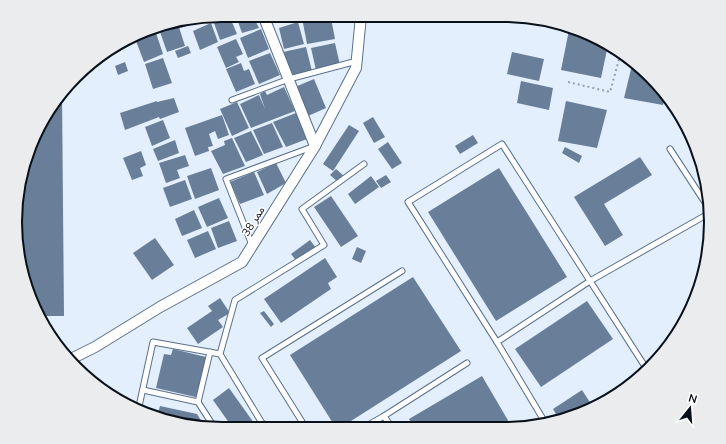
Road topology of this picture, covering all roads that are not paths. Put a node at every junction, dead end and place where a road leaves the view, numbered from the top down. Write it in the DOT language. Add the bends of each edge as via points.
graph roads {
  1 [pos="266,22"];
  2 [pos="361,22"];
  3 [pos="357,61"];
  4 [pos="289,79"];
  5 [pos="232,100"];
  6 [pos="315,146"];
  7 [pos="670,148"];
  8 [pos="364,164"];
  9 [pos="702,198"];
  10 [pos="704,216"];
  11 [pos="252,245"];
  12 [pos="402,271"];
  13 [pos="590,281"];
  14 [pos="497,342"];
  15 [pos="210,352"];
  16 [pos="220,354"];
  17 [pos="75,357"];
  18 [pos="467,363"];
  19 [pos="644,364"];
  20 [pos="143,390"];
  21 [pos="198,402"];
  22 [pos="140,404"];
  23 [pos="384,416"];
  24 [pos="542,418"];
  25 [pos="211,422"];
  26 [pos="262,422"];
  27 [pos="302,422"];
  28 [pos="373,422"];
  29 [pos="388,422"];
  1 -- 4 [label="street"];
  2 -- 3 [label="street, ممر 38"];
  3 -- 4 [label="lane"];
  3 -- 6 [label="street, ممر 38" via="356,68"];
  4 -- 5 [label="lane"];
  4 -- 6 [label="street"];
  6 -- 11 [label="street, ممر 38"];
  6 -- 11 [label="lane" via="226,179"];
  7 -- 9 [label="lane"];
  8 -- 16 [label="lane" via="302,209 324,245 235,300"];
  10 -- 13 [label="lane"];
  11 -- 17 [label="street, ممر 38" via="242,262"];
  12 -- 27 [label="lane" via="262,358"];
  13 -- 14 [label="lane"];
  13 -- 14 [label="lane" via="502,144 408,202"];
  13 -- 19 [label="lane"];
  14 -- 24 [label="lane"];
  15 -- 16 [label="lane"];
  15 -- 20 [label="lane" via="153,342"];
  15 -- 21 [label="lane"];
  16 -- 26 [label="lane"];
  18 -- 23 [label="lane"];
  20 -- 21 [label="lane"];
  20 -- 22 [label="lane"];
  21 -- 25 [label="lane"];
  23 -- 28 [label="lane"];
  23 -- 29 [label="lane"];
}
